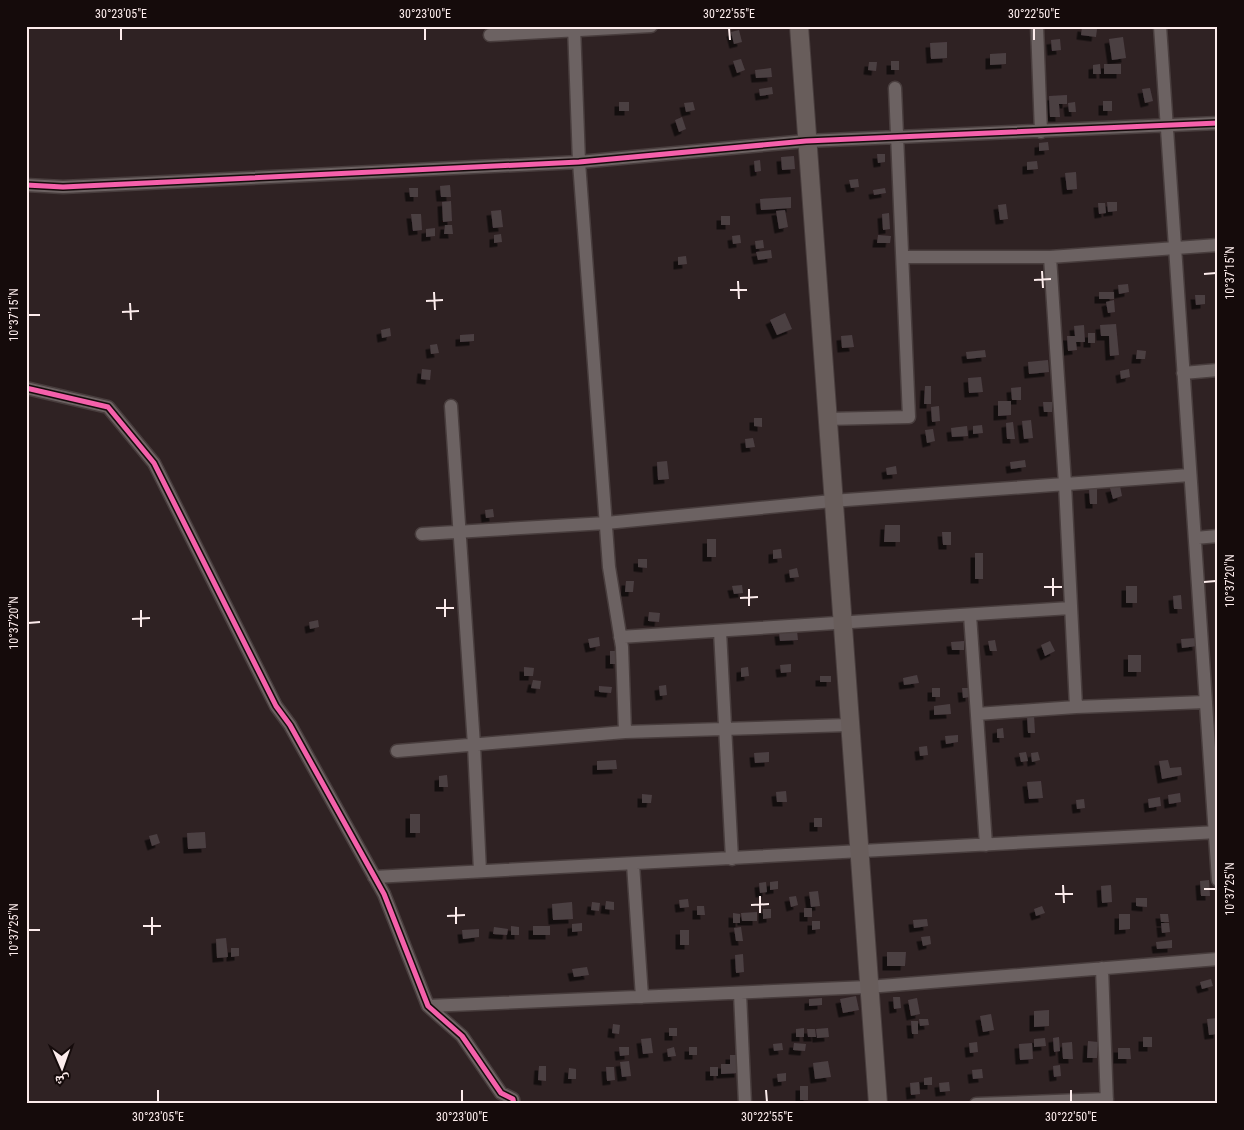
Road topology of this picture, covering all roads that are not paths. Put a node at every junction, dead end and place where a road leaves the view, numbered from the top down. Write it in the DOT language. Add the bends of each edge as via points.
graph roads {
  1 [pos="651,26"];
  2 [pos="799,26"];
  3 [pos="1037,26"];
  4 [pos="1160,26"];
  5 [pos="574,29"];
  6 [pos="490,34"];
  7 [pos="895,88"];
  8 [pos="1218,123"];
  9 [pos="1166,126"];
  10 [pos="1041,132"];
  11 [pos="897,138"];
  12 [pos="806,141"];
  13 [pos="579,162"];
  14 [pos="26,185"];
  15 [pos="1218,245"];
  16 [pos="1174,247"];
  17 [pos="903,257"];
  18 [pos="1050,257"];
  19 [pos="1218,370"];
  20 [pos="1183,373"];
  21 [pos="26,388"];
  22 [pos="451,406"];
  23 [pos="826,419"];
  24 [pos="1190,476"];
  25 [pos="1065,484"];
  26 [pos="832,501"];
  27 [pos="606,523"];
  28 [pos="459,532"];
  29 [pos="422,534"];
  30 [pos="1218,536"];
  31 [pos="1195,538"];
  32 [pos="1070,608"];
  33 [pos="970,615"];
  34 [pos="841,624"];
  35 [pos="720,631"];
  36 [pos="620,637"];
  37 [pos="1206,702"];
  38 [pos="1076,707"];
  39 [pos="977,714"];
  40 [pos="849,725"];
  41 [pos="725,729"];
  42 [pos="625,732"];
  43 [pos="474,745"];
  44 [pos="397,752"];
  45 [pos="1216,832"];
  46 [pos="986,845"];
  47 [pos="858,853"];
  48 [pos="732,859"];
  49 [pos="633,864"];
  50 [pos="480,871"];
  51 [pos="374,876"];
  52 [pos="1218,880"];
  53 [pos="1218,958"];
  54 [pos="1102,968"];
  55 [pos="868,987"];
  56 [pos="740,993"];
  57 [pos="642,997"];
  58 [pos="428,1006"];
  59 [pos="1107,1101"];
  60 [pos="1009,1103"];
  61 [pos="514,1104"];
  62 [pos="745,1104"];
  63 [pos="878,1104"];
  64 [pos="976,1104"];
  1 -- 5 [label="street"];
  2 -- 12 [label="main road"];
  3 -- 10 [label="street"];
  4 -- 9 [label="street"];
  5 -- 6 [label="street"];
  5 -- 13 [label="street"];
  7 -- 11 [label="street"];
  8 -- 9 [label="street"];
  9 -- 10 [label="street"];
  9 -- 16 [label="street"];
  10 -- 11 [label="street"];
  11 -- 12 [label="street"];
  11 -- 17 [label="street"];
  12 -- 13 [label="street"];
  12 -- 23 [label="main road"];
  13 -- 14 [label="street" via="64,187"];
  13 -- 27 [label="street"];
  15 -- 16 [label="street"];
  16 -- 18 [label="street"];
  16 -- 20 [label="street"];
  17 -- 18 [label="street"];
  17 -- 23 [label="street" via="909,417"];
  18 -- 25 [label="street"];
  19 -- 20 [label="street"];
  20 -- 24 [label="street"];
  21 -- 51 [label="street" via="108,407 154,463 276,706 290,725"];
  22 -- 28 [label="street"];
  23 -- 26 [label="main road"];
  24 -- 25 [label="street"];
  24 -- 31 [label="street"];
  25 -- 26 [label="street"];
  25 -- 32 [label="street"];
  26 -- 27 [label="street"];
  26 -- 34 [label="main road"];
  27 -- 28 [label="street"];
  27 -- 36 [label="street"];
  28 -- 29 [label="street"];
  28 -- 43 [label="street"];
  30 -- 31 [label="street"];
  31 -- 37 [label="street"];
  32 -- 33 [label="street"];
  32 -- 38 [label="street"];
  33 -- 34 [label="street"];
  33 -- 39 [label="street"];
  34 -- 35 [label="street"];
  34 -- 40 [label="main road"];
  35 -- 36 [label="street"];
  35 -- 41 [label="street"];
  36 -- 42 [label="street"];
  37 -- 38 [label="street"];
  37 -- 45 [label="street"];
  38 -- 39 [label="street"];
  39 -- 46 [label="street"];
  40 -- 41 [label="street"];
  40 -- 47 [label="main road"];
  41 -- 42 [label="street"];
  41 -- 48 [label="street"];
  42 -- 43 [label="street"];
  43 -- 44 [label="street"];
  43 -- 50 [label="street"];
  45 -- 46 [label="street"];
  45 -- 52 [label="street"];
  46 -- 47 [label="street"];
  47 -- 48 [label="street"];
  47 -- 55 [label="main road"];
  48 -- 49 [label="street"];
  49 -- 50 [label="street"];
  49 -- 57 [label="street"];
  50 -- 51 [label="street"];
  51 -- 58 [label="street"];
  53 -- 54 [label="street"];
  54 -- 55 [label="street"];
  54 -- 59 [label="street"];
  55 -- 56 [label="street"];
  55 -- 63 [label="main road"];
  56 -- 57 [label="street"];
  56 -- 62 [label="street"];
  57 -- 58 [label="street"];
  58 -- 61 [label="street" via="462,1036 501,1093 512,1099"];
  59 -- 60 [label="street"];
  60 -- 64 [label="street"];
}
